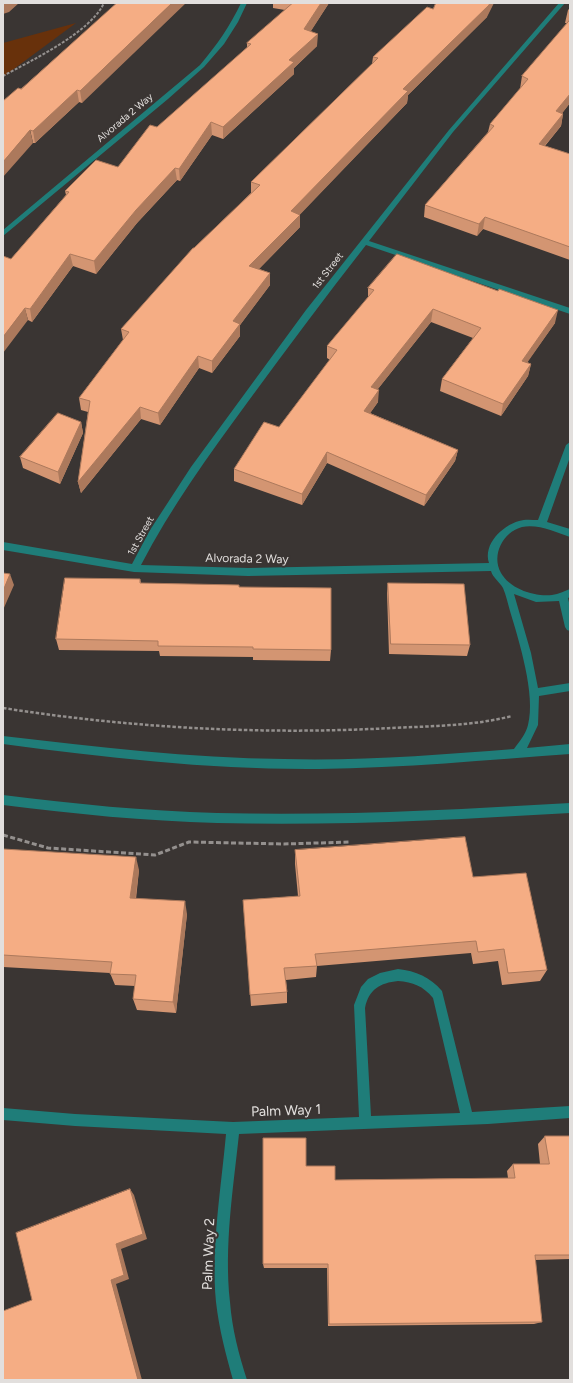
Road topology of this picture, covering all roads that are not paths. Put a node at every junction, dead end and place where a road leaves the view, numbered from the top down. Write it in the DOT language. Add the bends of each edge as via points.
graph roads {
  1 [pos="244,3"];
  2 [pos="562,3"];
  3 [pos="3,234"];
  4 [pos="364,242"];
  5 [pos="570,311"];
  6 [pos="570,445"];
  7 [pos="542,523"];
  8 [pos="570,533"];
  9 [pos="3,546"];
  10 [pos="493,567"];
  11 [pos="134,568"];
  12 [pos="507,586"];
  13 [pos="566,595"];
  14 [pos="570,627"];
  15 [pos="570,687"];
  16 [pos="534,693"];
  17 [pos="3,740"];
  18 [pos="570,749"];
  19 [pos="517,753"];
  20 [pos="3,800"];
  21 [pos="570,808"];
  22 [pos="570,1112"];
  23 [pos="3,1114"];
  24 [pos="468,1118"];
  25 [pos="365,1123"];
  26 [pos="233,1128"];
  27 [pos="240,1380"];
  1 -- 3 [label="street, Alvorada 2 Way" via="222,44 202,66"];
  2 -- 4 [label="street, 1st Street" via="451,131"];
  4 -- 5 [label="street"];
  4 -- 11 [label="street, 1st Street" via="309,312 194,469"];
  6 -- 7 [label="street"];
  7 -- 8 [label="street"];
  7 -- 10 [label="street" via="526,523 501,534 494,543 491,555"];
  9 -- 11 [label="street, Alvorada 2 Way"];
  10 -- 11 [label="street, Alvorada 2 Way" via="255,572"];
  10 -- 12 [label="street"];
  12 -- 13 [label="street" via="540,599"];
  12 -- 16 [label="street" via="521,633"];
  13 -- 14 [label="street"];
  15 -- 16 [label="street"];
  16 -- 19 [label="street" via="534,722 528,738"];
  17 -- 19 [label="street" via="177,759 284,764 391,762"];
  18 -- 19 [label="street"];
  20 -- 21 [label="street" via="162,817 280,820 397,818"];
  22 -- 24 [label="street, Palm Way 1"];
  23 -- 26 [label="street, Palm Way 1"];
  24 -- 25 [label="street, Palm Way 1"];
  24 -- 25 [label="street" via="438,995 420,980 393,975 371,984 363,994 359,1008"];
  25 -- 26 [label="street, Palm Way 1"];
  26 -- 27 [label="street, Palm Way 2" via="222,1262 223,1302"];
}
